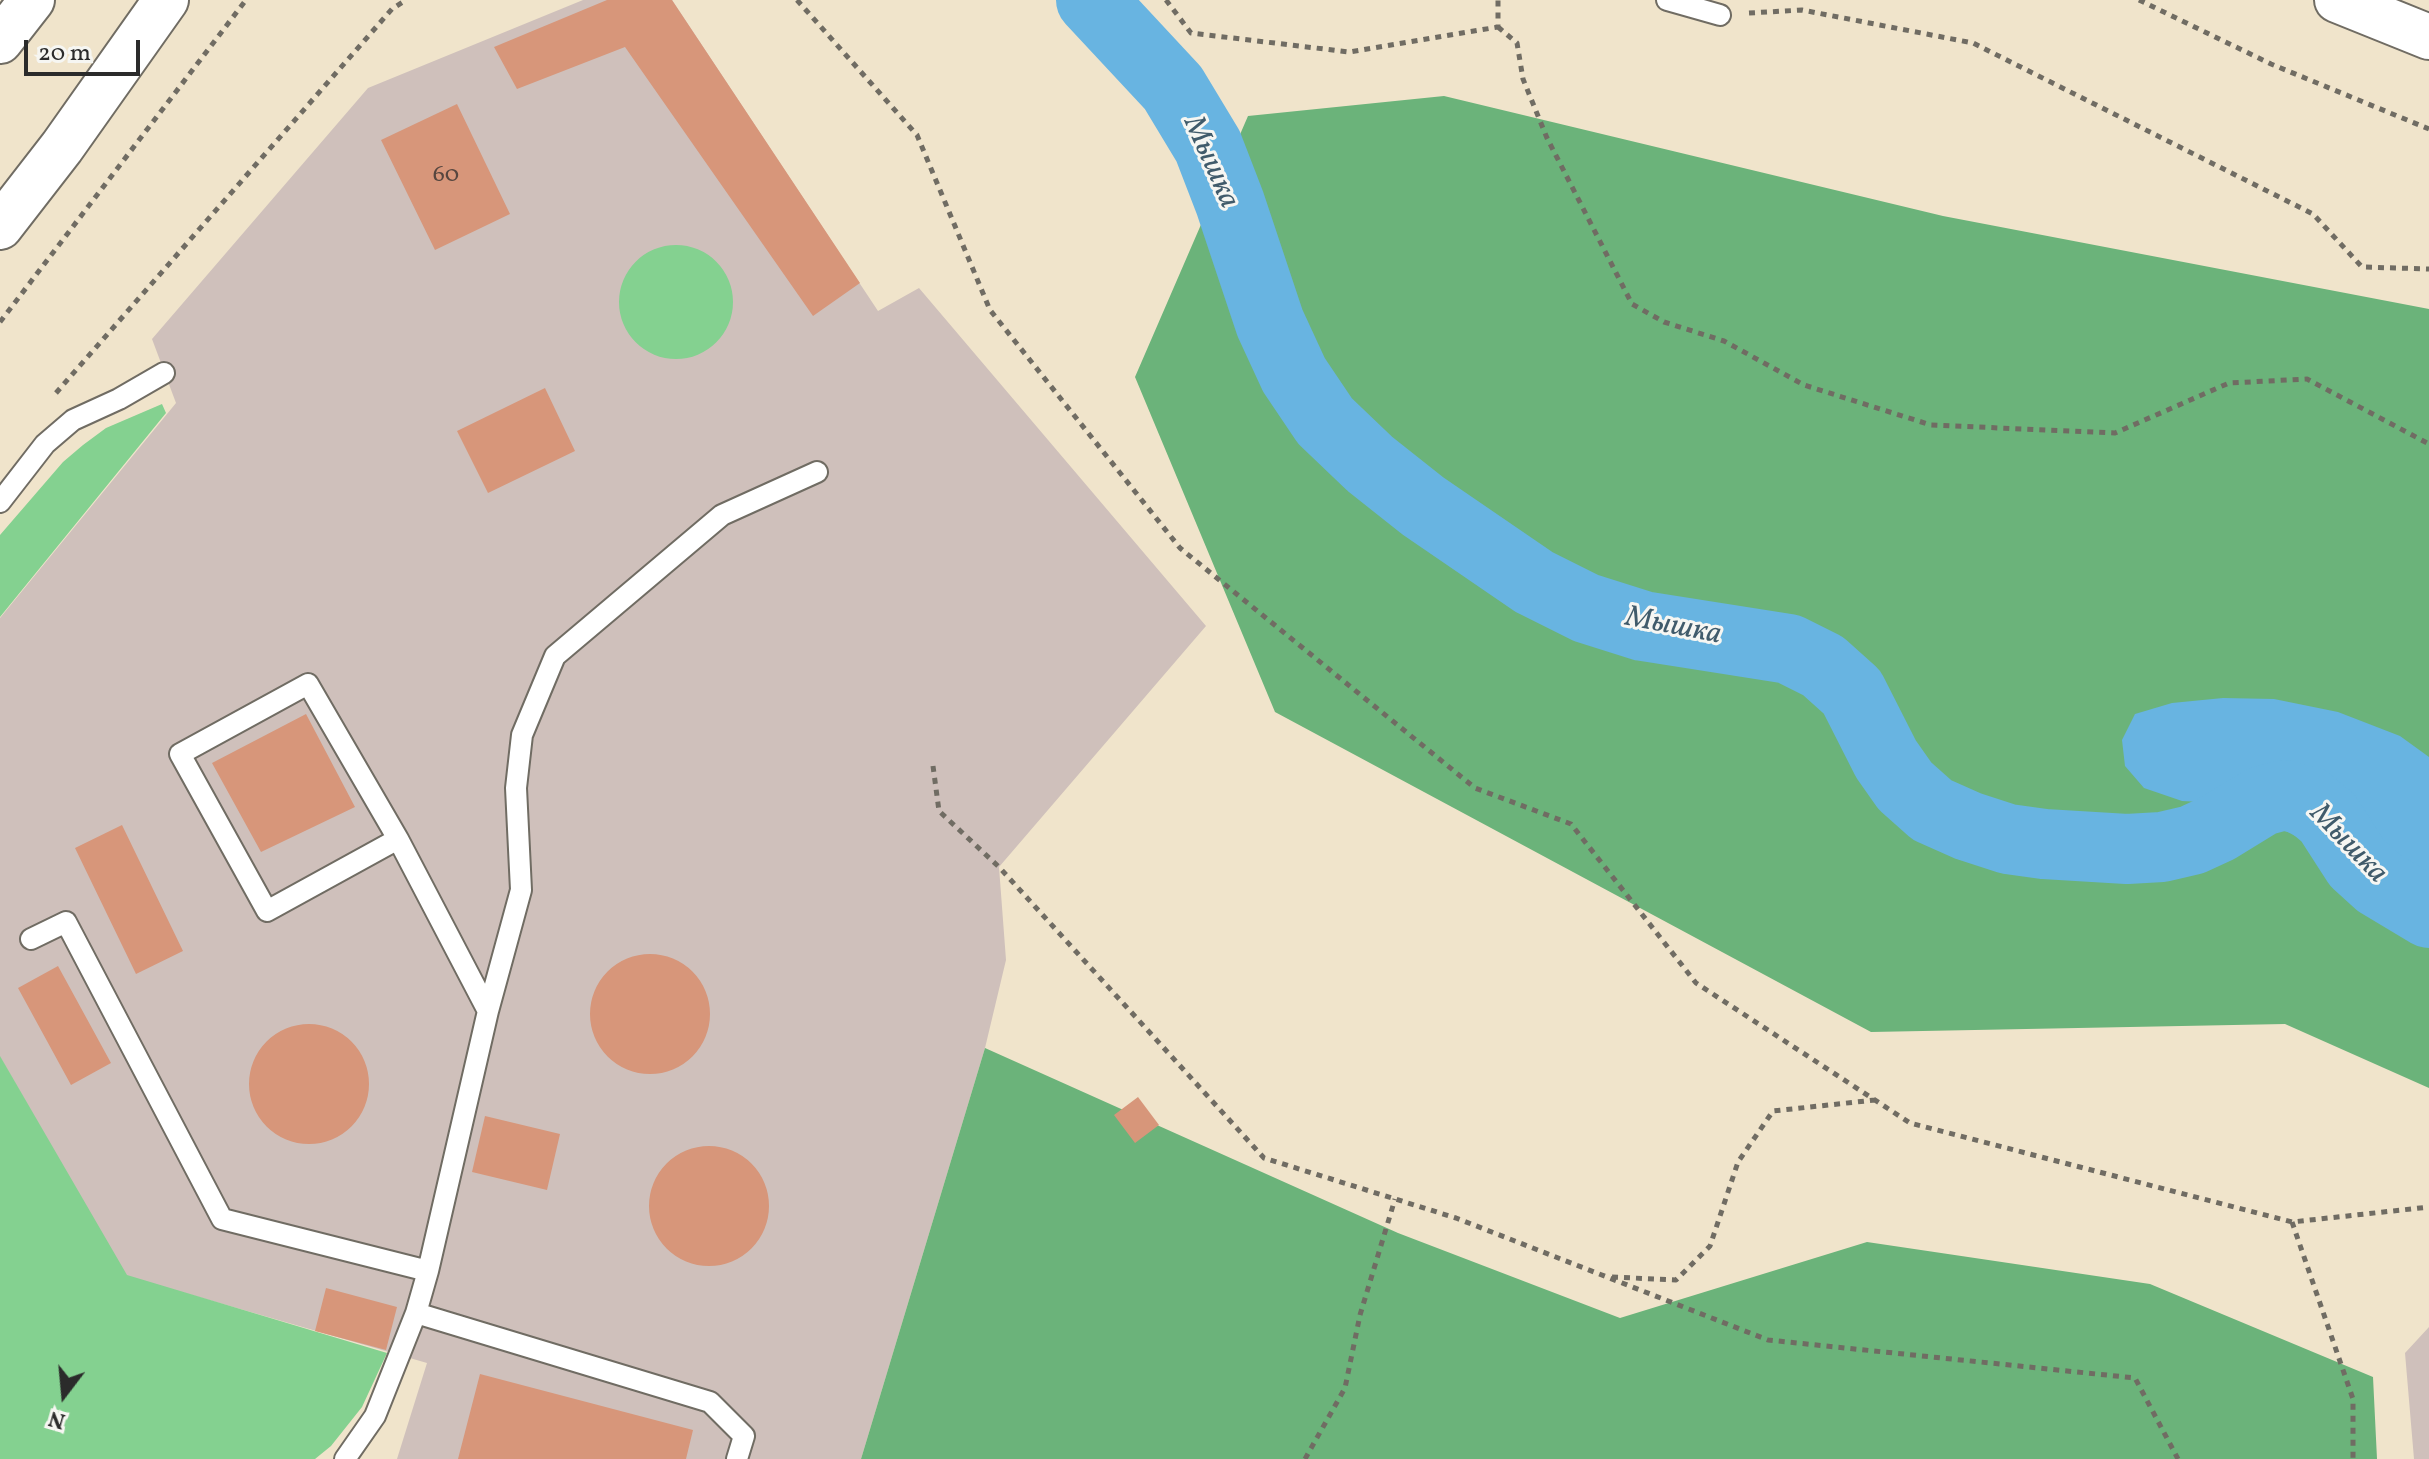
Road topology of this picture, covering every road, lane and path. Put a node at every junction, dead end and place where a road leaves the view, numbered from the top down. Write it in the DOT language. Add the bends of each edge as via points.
graph roads {
  1 [pos="32,0"];
  2 [pos="166,0"];
  3 [pos="246,0"];
  4 [pos="406,0"];
  5 [pos="797,0"];
  6 [pos="1166,0"];
  7 [pos="1498,0"];
  8 [pos="1667,0"];
  9 [pos="2139,0"];
  10 [pos="2337,0"];
  11 [pos="1720,15"];
  12 [pos="1498,27"];
  13 [pos="2429,37"];
  14 [pos="0,41"];
  15 [pos="2429,129"];
  16 [pos="0,227"];
  17 [pos="2429,269"];
  18 [pos="0,322"];
  19 [pos="164,373"];
  20 [pos="49,401"];
  21 [pos="2429,444"];
  22 [pos="817,472"];
  23 [pos="0,502"];
  24 [pos="933,766"];
  25 [pos="398,839"];
  26 [pos="31,939"];
  27 [pos="488,1011"];
  28 [pos="1875,1100"];
  29 [pos="1395,1199"];
  30 [pos="2429,1207"];
  31 [pos="2292,1222"];
  32 [pos="428,1271"];
  33 [pos="1607,1277"];
  34 [pos="416,1313"];
  35 [pos="345,1459"];
  36 [pos="737,1459"];
  37 [pos="1305,1459"];
  38 [pos="2178,1459"];
  39 [pos="2353,1459"];
  1 -- 14 [label="main road"];
  2 -- 16 [label="main road"];
  3 -- 18 [label="path"];
  4 -- 20 [label="path" via="392,9"];
  5 -- 28 [label="path" via="917,135 990,310 1180,548 1475,788 1571,824 1696,983"];
  6 -- 12 [label="path" via="1191,33 1349,52"];
  7 -- 12 [label="path"];
  8 -- 11 [label="lane"];
  9 -- 15 [label="path" via="2271,64"];
  10 -- 13 [label="main road"];
  11 -- 17 [label="path" via="1802,10 1973,43 2313,214 2362,267"];
  12 -- 21 [label="path" via="1517,43 1523,79 1547,138 1632,304 1664,322 1724,341 1804,385 1931,425 2115,433 2229,383 2307,379"];
  19 -- 23 [label="lane" via="73,420 45,444"];
  22 -- 27 [label="lane" via="722,515 555,656 522,735 516,788 521,890"];
  24 -- 29 [label="path" via="939,811 999,867 1264,1158"];
  25 -- 25 [label="lane" via="267,911 180,754 308,684"];
  25 -- 27 [label="lane"];
  26 -- 32 [label="lane" via="66,922 222,1219"];
  27 -- 32 [label="lane"];
  28 -- 31 [label="path" via="1910,1123"];
  28 -- 33 [label="path" via="1773,1111 1738,1162 1710,1246 1676,1280"];
  29 -- 33 [label="path"];
  29 -- 37 [label="path" via="1360,1315 1345,1388"];
  30 -- 31 [label="path"];
  31 -- 39 [label="path" via="2353,1399"];
  32 -- 34 [label="lane"];
  33 -- 38 [label="path" via="1768,1340 2135,1378"];
  34 -- 35 [label="lane" via="375,1416"];
  34 -- 36 [label="lane" via="710,1402 744,1436"];
}
